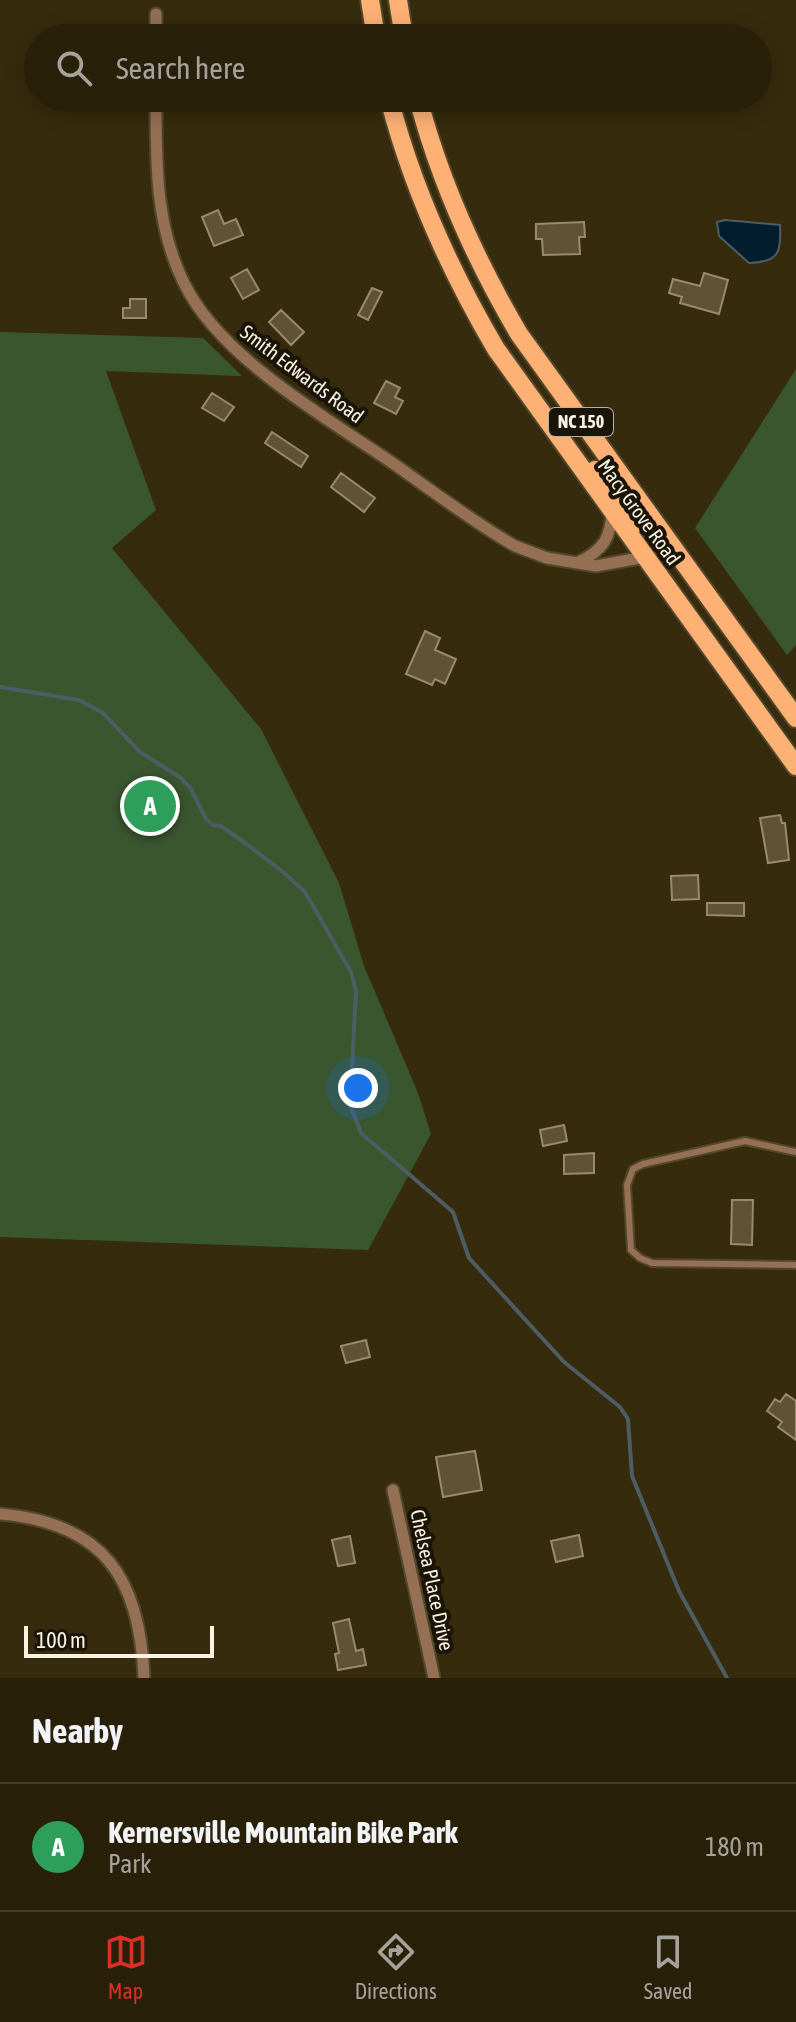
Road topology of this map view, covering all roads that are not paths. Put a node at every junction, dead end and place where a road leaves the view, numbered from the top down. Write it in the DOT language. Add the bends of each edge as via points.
graph roads {
  1 [pos="370,0"];
  2 [pos="398,0"];
  3 [pos="156,14"];
  4 [pos="156,24"];
  5 [pos="374,24"];
  6 [pos="402,24"];
  7 [pos="156,112"];
  8 [pos="393,112"];
  9 [pos="423,112"];
  10 [pos="517,380"];
  11 [pos="612,511"];
  12 [pos="654,523"];
  13 [pos="645,557"];
  14 [pos="579,562"];
  15 [pos="796,718"];
  16 [pos="796,766"];
  17 [pos="796,1152"];
  18 [pos="796,1265"];
  19 [pos="393,1490"];
  20 [pos="0,1514"];
  21 [pos="144,1678"];
  22 [pos="434,1678"];
  1 -- 5 [label="main road"];
  2 -- 6 [label="main road"];
  3 -- 4 [label="street"];
  7 -- 14 [label="street, Smith Edwards Road" via="159,196 168,242 185,285 216,329 298,397 500,537 531,553"];
  8 -- 10 [label="main road, Macy Grove Road / NC 150" via="444,254"];
  9 -- 12 [label="main road, Macy Grove Road / NC 150" via="452,201 502,304"];
  10 -- 11 [label="main road, Macy Grove Road / NC 150"];
  10 -- 12 [label="main road" via="632,515 640,523"];
  11 -- 13 [label="main road, Macy Grove Road / NC 150"];
  11 -- 14 [label="street" via="606,542"];
  12 -- 15 [label="main road, Macy Grove Road / NC 150"];
  13 -- 14 [label="street, Smith Edwards Road" via="596,566"];
  13 -- 16 [label="main road, Macy Grove Road / NC 150"];
  17 -- 18 [label="lane" via="745,1141 633,1169 627,1185 631,1250 640,1258 652,1263"];
  19 -- 22 [label="street, Chelsea Place Drive"];
  20 -- 21 [label="street" via="52,1522 97,1547 115,1569 136,1613"];
}
